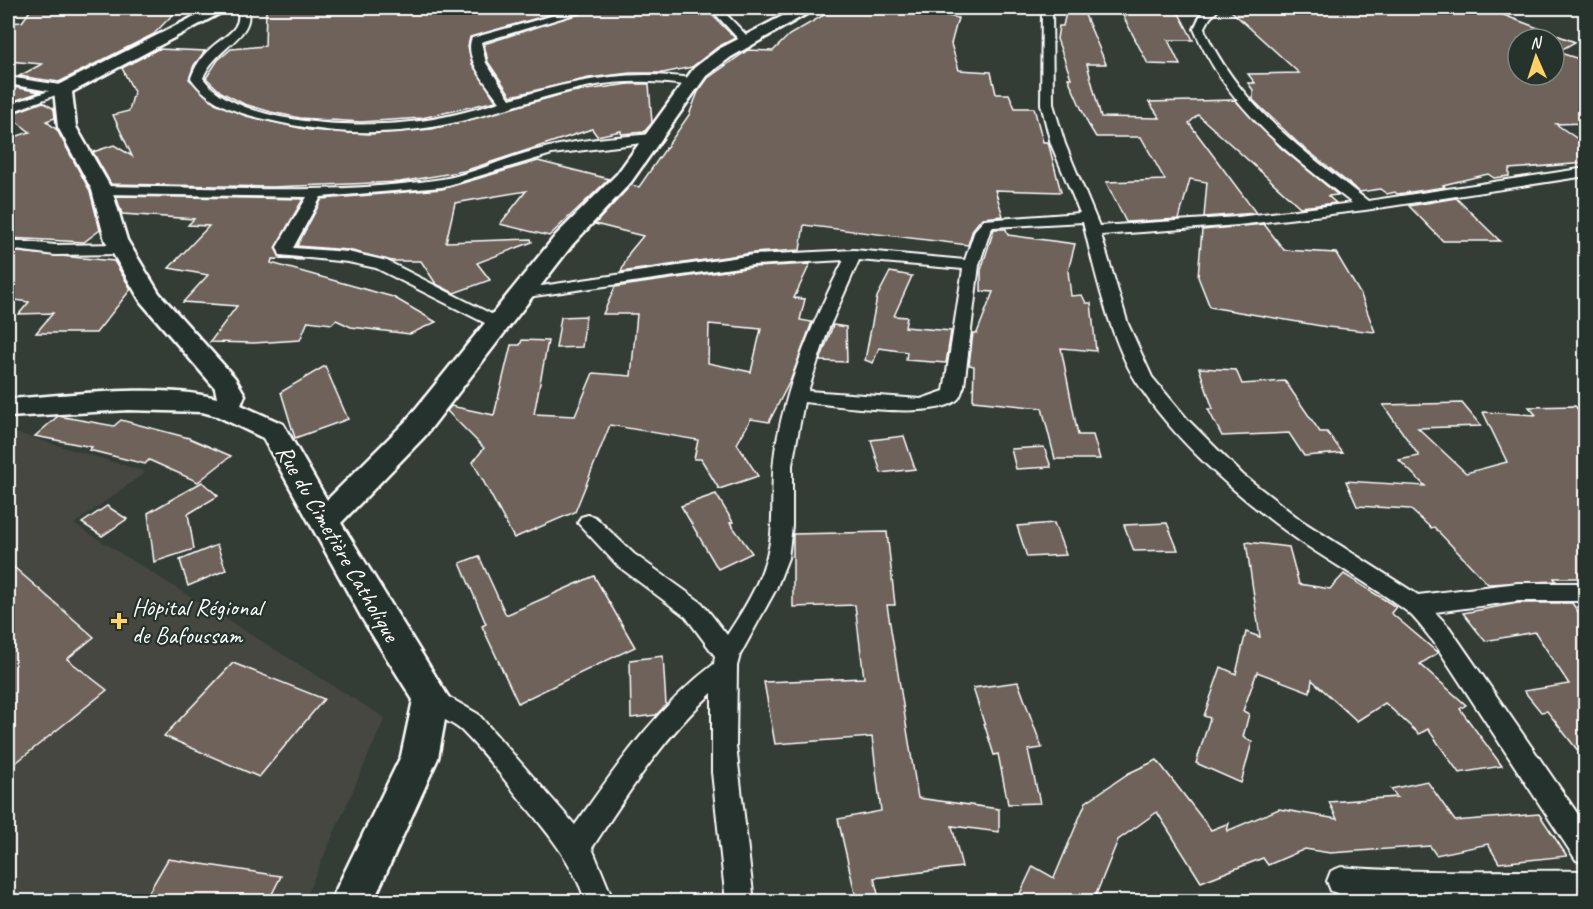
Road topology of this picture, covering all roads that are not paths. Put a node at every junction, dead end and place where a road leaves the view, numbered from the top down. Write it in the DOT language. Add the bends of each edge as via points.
graph roads {
  1 [pos="222,8"];
  2 [pos="242,8"];
  3 [pos="590,8"];
  4 [pos="715,8"];
  5 [pos="809,8"];
  6 [pos="1047,8"];
  7 [pos="1215,8"];
  8 [pos="746,41"];
  9 [pos="8,81"];
  10 [pos="691,82"];
  11 [pos="63,90"];
  12 [pos="507,104"];
  13 [pos="8,109"];
  14 [pos="654,138"];
  15 [pos="1586,172"];
  16 [pos="102,190"];
  17 [pos="316,193"];
  18 [pos="1365,206"];
  19 [pos="1091,224"];
  20 [pos="8,245"];
  21 [pos="121,249"];
  22 [pos="854,255"];
  23 [pos="971,265"];
  24 [pos="520,293"];
  25 [pos="497,324"];
  26 [pos="799,396"];
  27 [pos="8,408"];
  28 [pos="226,409"];
  29 [pos="326,520"];
  30 [pos="588,523"];
  31 [pos="1586,592"];
  32 [pos="1415,605"];
  33 [pos="727,662"];
  34 [pos="431,698"];
  35 [pos="576,847"];
  36 [pos="1586,850"];
  37 [pos="1341,880"];
  38 [pos="1586,885"];
  39 [pos="351,902"];
  40 [pos="600,902"];
  41 [pos="740,902"];
  1 -- 11 [label="street"];
  2 -- 12 [label="street" via="243,26 215,50 197,78 212,96 250,112 310,125 405,127"];
  3 -- 12 [label="street" via="476,40 478,59"];
  4 -- 8 [label="street"];
  5 -- 8 [label="street"];
  6 -- 19 [label="street" via="1047,104 1058,144"];
  7 -- 18 [label="street" via="1204,16 1199,29 1222,75 1253,114"];
  8 -- 10 [label="street" via="714,61"];
  9 -- 11 [label="street"];
  10 -- 12 [label="street" via="651,78 594,82"];
  10 -- 14 [label="street"];
  11 -- 13 [label="street"];
  11 -- 16 [label="street" via="67,127"];
  14 -- 17 [label="street" via="563,147 446,183"];
  14 -- 24 [label="street" via="624,178"];
  15 -- 18 [label="street"];
  16 -- 17 [label="street"];
  16 -- 21 [label="street"];
  17 -- 25 [label="street" via="285,252 381,264"];
  18 -- 19 [label="street" via="1238,221"];
  19 -- 23 [label="street" via="989,223"];
  19 -- 32 [label="street" via="1120,324 1144,379 1182,426 1236,480 1295,526"];
  20 -- 21 [label="street" via="55,250"];
  21 -- 28 [label="street" via="149,297 226,384 232,395"];
  22 -- 23 [label="street"];
  22 -- 24 [label="street" via="753,260"];
  22 -- 26 [label="street" via="824,318"];
  23 -- 26 [label="street" via="951,395 921,405"];
  24 -- 25 [label="street"];
  25 -- 29 [label="street" via="415,429"];
  26 -- 33 [label="street" via="782,467 780,548"];
  27 -- 28 [label="street, Rue du Cimetière Catholique" via="128,401 202,403"];
  28 -- 29 [label="street, Rue du Cimetière Catholique" via="273,431"];
  29 -- 34 [label="street, Rue du Cimetière Catholique" via="375,610"];
  30 -- 33 [label="street" via="626,560 694,610 707,624"];
  31 -- 32 [label="street" via="1518,592"];
  32 -- 36 [label="street" via="1441,634"];
  33 -- 35 [label="street" via="673,713"];
  33 -- 41 [label="street" via="723,764"];
  34 -- 35 [label="street" via="469,722"];
  34 -- 39 [label="street" via="419,758"];
  35 -- 40 [label="street"];
  37 -- 38 [label="street" via="1402,886"];
}
